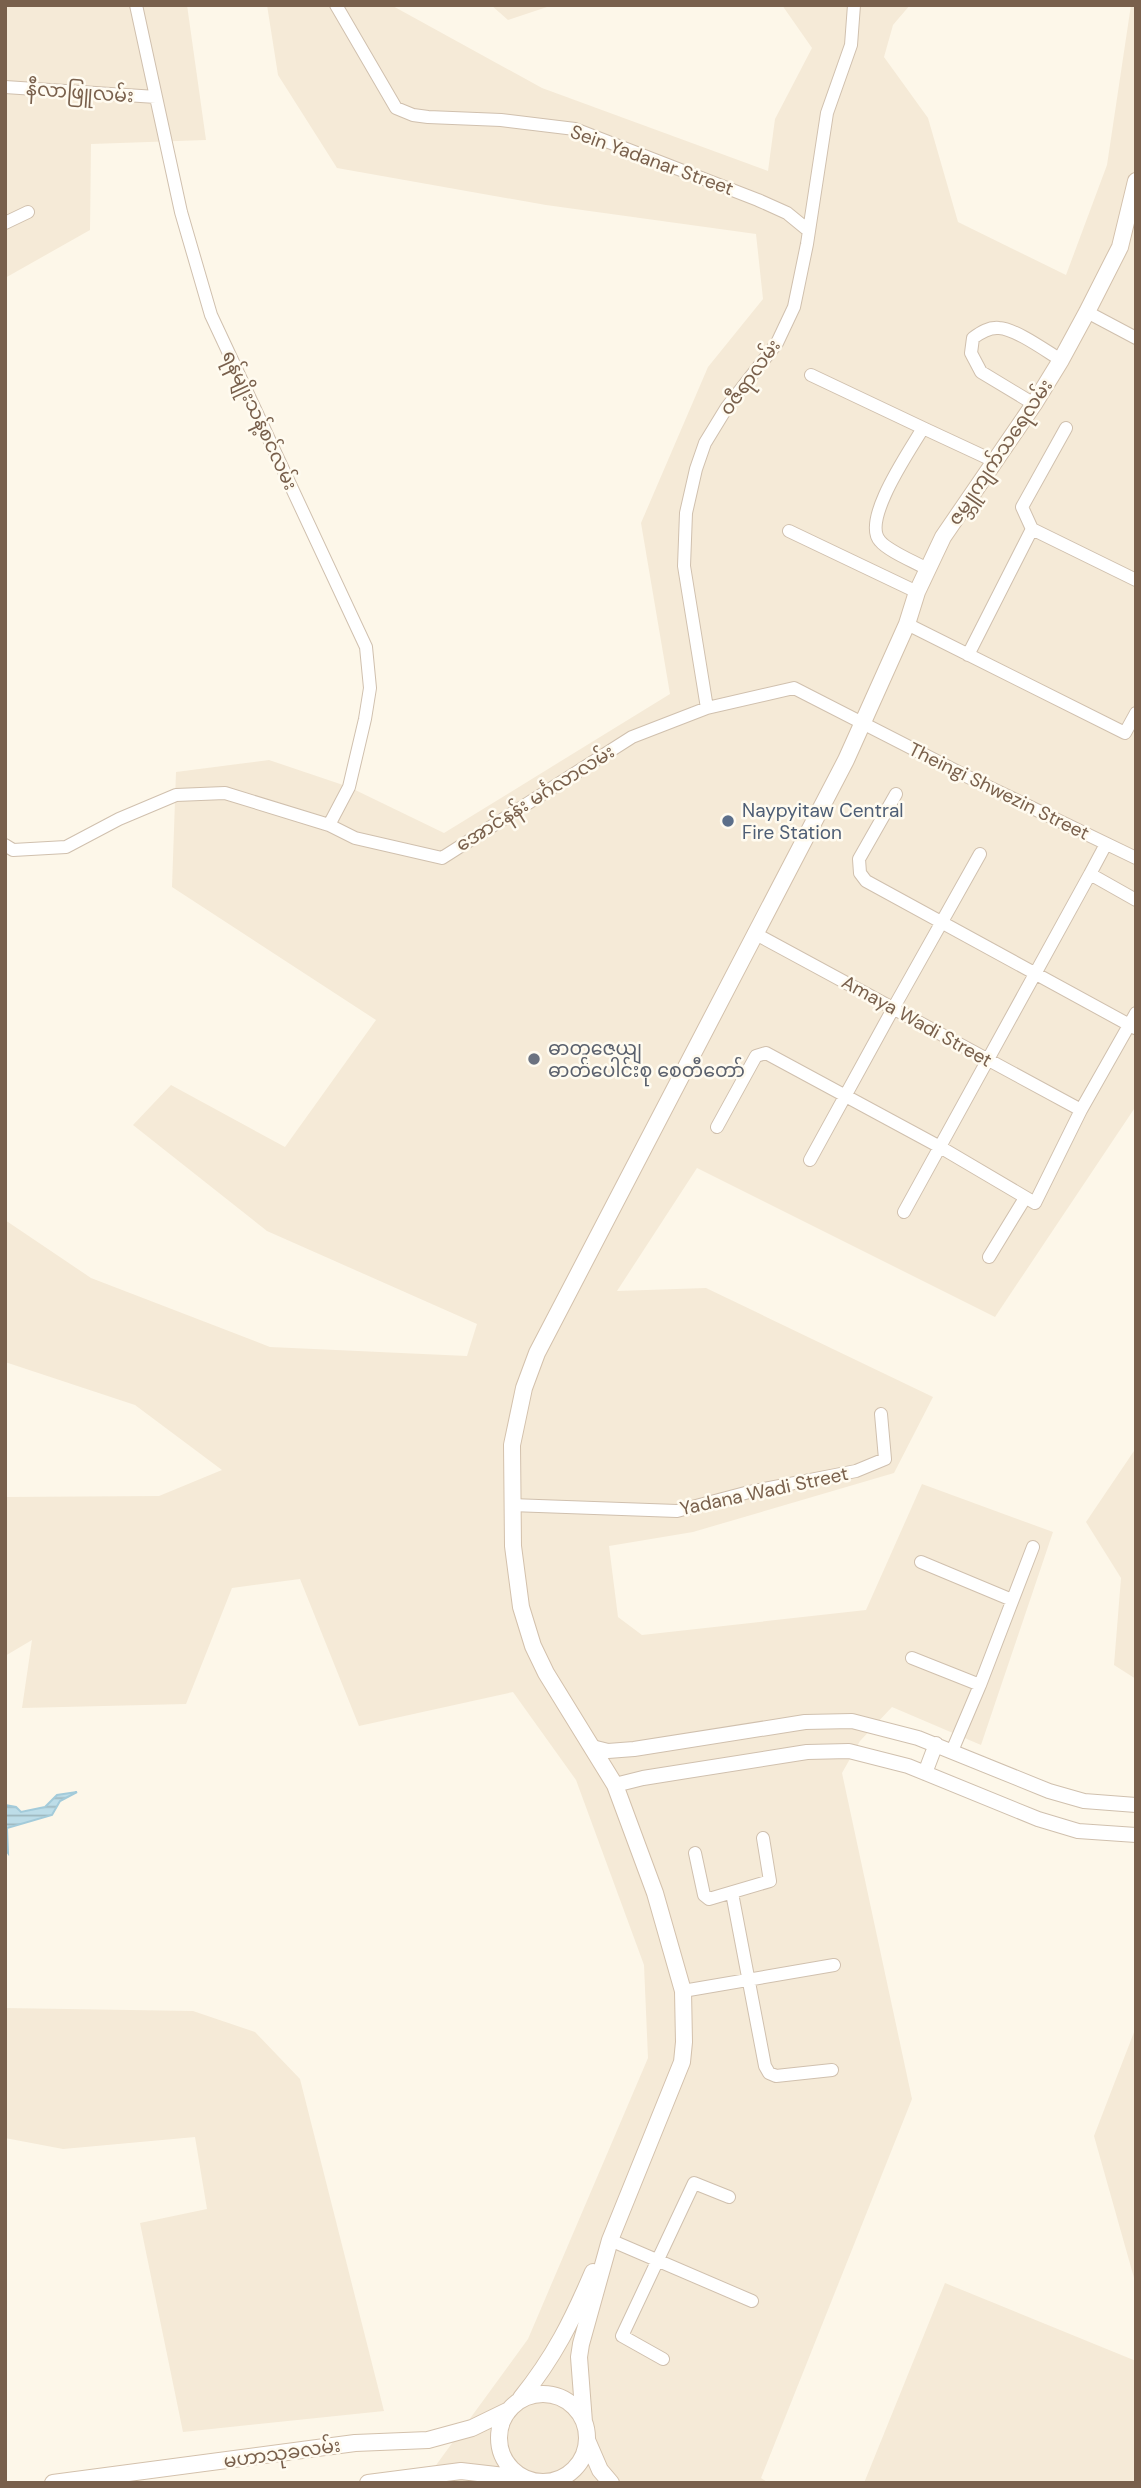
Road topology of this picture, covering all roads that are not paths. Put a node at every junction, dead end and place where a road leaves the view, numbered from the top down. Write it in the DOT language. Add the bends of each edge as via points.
graph roads {
  1 [pos="136,5"];
  2 [pos="336,5"];
  3 [pos="854,5"];
  4 [pos="5,88"];
  5 [pos="156,97"];
  6 [pos="1136,183"];
  7 [pos="28,212"];
  8 [pos="5,223"];
  9 [pos="809,231"];
  10 [pos="1087,312"];
  11 [pos="1136,338"];
  12 [pos="1061,360"];
  13 [pos="811,375"];
  14 [pos="1034,404"];
  15 [pos="923,428"];
  16 [pos="1066,428"];
  17 [pos="994,461"];
  18 [pos="1032,529"];
  19 [pos="789,531"];
  20 [pos="927,569"];
  21 [pos="1136,580"];
  22 [pos="917,592"];
  23 [pos="907,624"];
  24 [pos="968,655"];
  25 [pos="707,708"];
  26 [pos="1136,713"];
  27 [pos="862,722"];
  28 [pos="896,794"];
  29 [pos="329,825"];
  30 [pos="1106,844"];
  31 [pos="5,845"];
  32 [pos="980,854"];
  33 [pos="1136,858"];
  34 [pos="1090,874"];
  35 [pos="1136,900"];
  36 [pos="941,923"];
  37 [pos="754,933"];
  38 [pos="1035,975"];
  39 [pos="894,1007"];
  40 [pos="1136,1013"];
  41 [pos="1132,1027"];
  42 [pos="987,1059"];
  43 [pos="845,1096"];
  44 [pos="1081,1110"];
  45 [pos="717,1127"];
  46 [pos="940,1147"];
  47 [pos="810,1160"];
  48 [pos="1025,1198"];
  49 [pos="904,1212"];
  50 [pos="989,1257"];
  51 [pos="881,1414"];
  52 [pos="511,1505"];
  53 [pos="1032,1547"];
  54 [pos="921,1562"];
  55 [pos="1012,1600"];
  56 [pos="912,1658"];
  57 [pos="980,1685"];
  58 [pos="936,1744"];
  59 [pos="592,1747"];
  60 [pos="952,1751"];
  61 [pos="925,1773"];
  62 [pos="615,1785"];
  63 [pos="1136,1805"];
  64 [pos="1136,1835"];
  65 [pos="763,1838"];
  66 [pos="695,1853"];
  67 [pos="732,1893"];
  68 [pos="834,1965"];
  69 [pos="750,1980"];
  70 [pos="683,1991"];
  71 [pos="832,2070"];
  72 [pos="729,2197"];
  73 [pos="609,2243"];
  74 [pos="657,2259"];
  75 [pos="752,2301"];
  76 [pos="663,2359"];
  77 [pos="520,2399"];
  78 [pos="507,2411"];
  79 [pos="584,2422"];
  80 [pos="587,2440"];
  81 [pos="522,2478"];
  82 [pos="562,2481"];
  83 [pos="53,2483"];
  84 [pos="368,2483"];
  85 [pos="611,2483"];
  1 -- 5 [label="street, ရန်မျိုးသန့်စင်လမ်း"];
  2 -- 9 [label="street, Sein Yadanar Street" via="396,108 428,117 575,129 758,200 787,213"];
  3 -- 9 [label="street, ဝဇီရာလမ်း" via="851,45 828,113"];
  4 -- 5 [label="street, နီလာဖြူလမ်း"];
  5 -- 29 [label="street, ရန်မျိုးသန့်စင်လမ်း" via="181,212 211,315 366,647 370,688 365,719 349,787"];
  6 -- 10 [label="main road, ဇမ္ဘူကျက်သရေလမ်း" via="1120,247"];
  7 -- 8 [label="street"];
  9 -- 25 [label="street, ဝဇီရာလမ်း" via="794,307 777,343 705,443 693,480 686,513 684,566"];
  10 -- 11 [label="street"];
  10 -- 12 [label="main road, ဇမ္ဘူကျက်သရေလမ်း"];
  12 -- 14 [label="main road, ဇမ္ဘူကျက်သရေလမ်း"];
  12 -- 14 [label="street" via="999,328 985,329 973,338 971,353 981,372"];
  13 -- 15 [label="street"];
  14 -- 17 [label="main road, ဇမ္ဘူကျက်သရေလမ်း"];
  15 -- 17 [label="street"];
  15 -- 20 [label="street" via="884,494 875,532 880,542"];
  16 -- 18 [label="street" via="1022,507"];
  17 -- 20 [label="main road, ဇမ္ဘူကျက်သရေလမ်း"];
  18 -- 21 [label="street"];
  18 -- 24 [label="street"];
  19 -- 22 [label="street"];
  20 -- 22 [label="main road, ဇမ္ဘူကျက်သရေလမ်း"];
  22 -- 23 [label="main road, ဇမ္ဘူကျက်သရေလမ်း"];
  23 -- 24 [label="street"];
  23 -- 27 [label="main road, ဇမ္ဘူကျက်သရေလမ်း"];
  24 -- 26 [label="street" via="1125,733"];
  25 -- 27 [label="street, အောင်နန်း မင်္ဂလာလမ်း" via="794,688"];
  25 -- 29 [label="street, အောင်နန်း မင်္ဂလာလမ်း" via="632,737 442,858 355,838"];
  27 -- 30 [label="street, Theingi Shwezin Street"];
  27 -- 37 [label="main road, ဇမ္ဘူကျက်သရေလမ်း"];
  28 -- 36 [label="street" via="859,859 860,873 866,881"];
  29 -- 31 [label="street, အောင်နန်း မင်္ဂလာလမ်း" via="225,793 176,795 66,847 13,850"];
  30 -- 33 [label="street, Theingi Shwezin Street"];
  30 -- 34 [label="street"];
  32 -- 36 [label="street"];
  34 -- 35 [label="street"];
  34 -- 38 [label="street"];
  36 -- 38 [label="street"];
  36 -- 39 [label="street"];
  37 -- 39 [label="street, Amaya Wadi Street"];
  37 -- 52 [label="main road, ဇမ္ဘူကျက်သရေလမ်း" via="537,1353 512,1445"];
  38 -- 41 [label="street"];
  38 -- 42 [label="street"];
  39 -- 42 [label="street, Amaya Wadi Street"];
  39 -- 43 [label="street"];
  40 -- 41 [label="street"];
  41 -- 44 [label="street"];
  42 -- 44 [label="street, Amaya Wadi Street"];
  42 -- 46 [label="street"];
  43 -- 45 [label="street" via="761,1054 755,1056"];
  43 -- 46 [label="street"];
  43 -- 47 [label="street"];
  44 -- 48 [label="street" via="1035,1203"];
  46 -- 48 [label="street"];
  46 -- 49 [label="street"];
  48 -- 50 [label="street"];
  51 -- 52 [label="street, Yadana Wadi Street" via="885,1459 856,1471 677,1511"];
  52 -- 59 [label="main road, ဇမ္ဘူကျက်သရေလမ်း" via="526,1626 546,1673"];
  53 -- 55 [label="street"];
  54 -- 55 [label="street"];
  55 -- 57 [label="street"];
  56 -- 57 [label="street"];
  57 -- 60 [label="street"];
  58 -- 59 [label="street" via="852,1721 805,1722 634,1749"];
  58 -- 60 [label="street"];
  58 -- 61 [label="street"];
  59 -- 62 [label="main road, ဇမ္ဘူကျက်သရေလမ်း"];
  60 -- 63 [label="street" via="1049,1791 1084,1801"];
  61 -- 62 [label="street" via="849,1751 807,1752"];
  61 -- 64 [label="street" via="1078,1831"];
  62 -- 70 [label="main road, ဇမ္ဘူကျက်သရေလမ်း" via="655,1893"];
  65 -- 67 [label="street" via="770,1881"];
  66 -- 67 [label="street" via="706,1898"];
  67 -- 69 [label="street"];
  68 -- 69 [label="street"];
  69 -- 70 [label="street"];
  69 -- 71 [label="street" via="769,2073"];
  70 -- 73 [label="main road, ဇမ္ဘူကျက်သရေလမ်း" via="682,2062"];
  72 -- 74 [label="street" via="694,2183"];
  73 -- 74 [label="street"];
  73 -- 77 [label="main road" via="562,2340"];
  73 -- 79 [label="main road" via="579,2357"];
  74 -- 75 [label="street"];
  74 -- 76 [label="street" via="622,2336"];
  77 -- 78 [label="main road"];
  77 -- 79 [label="main road" via="550,2394 565,2399"];
  78 -- 81 [label="main road" via="500,2425 501,2455"];
  78 -- 83 [label="main road, မဟာသုခလမ်း" via="472,2428 428,2440 355,2443"];
  79 -- 80 [label="main road"];
  80 -- 82 [label="main road" via="579,2464"];
  80 -- 85 [label="main road"];
  81 -- 82 [label="main road"];
  81 -- 84 [label="main road" via="461,2471"];
}
